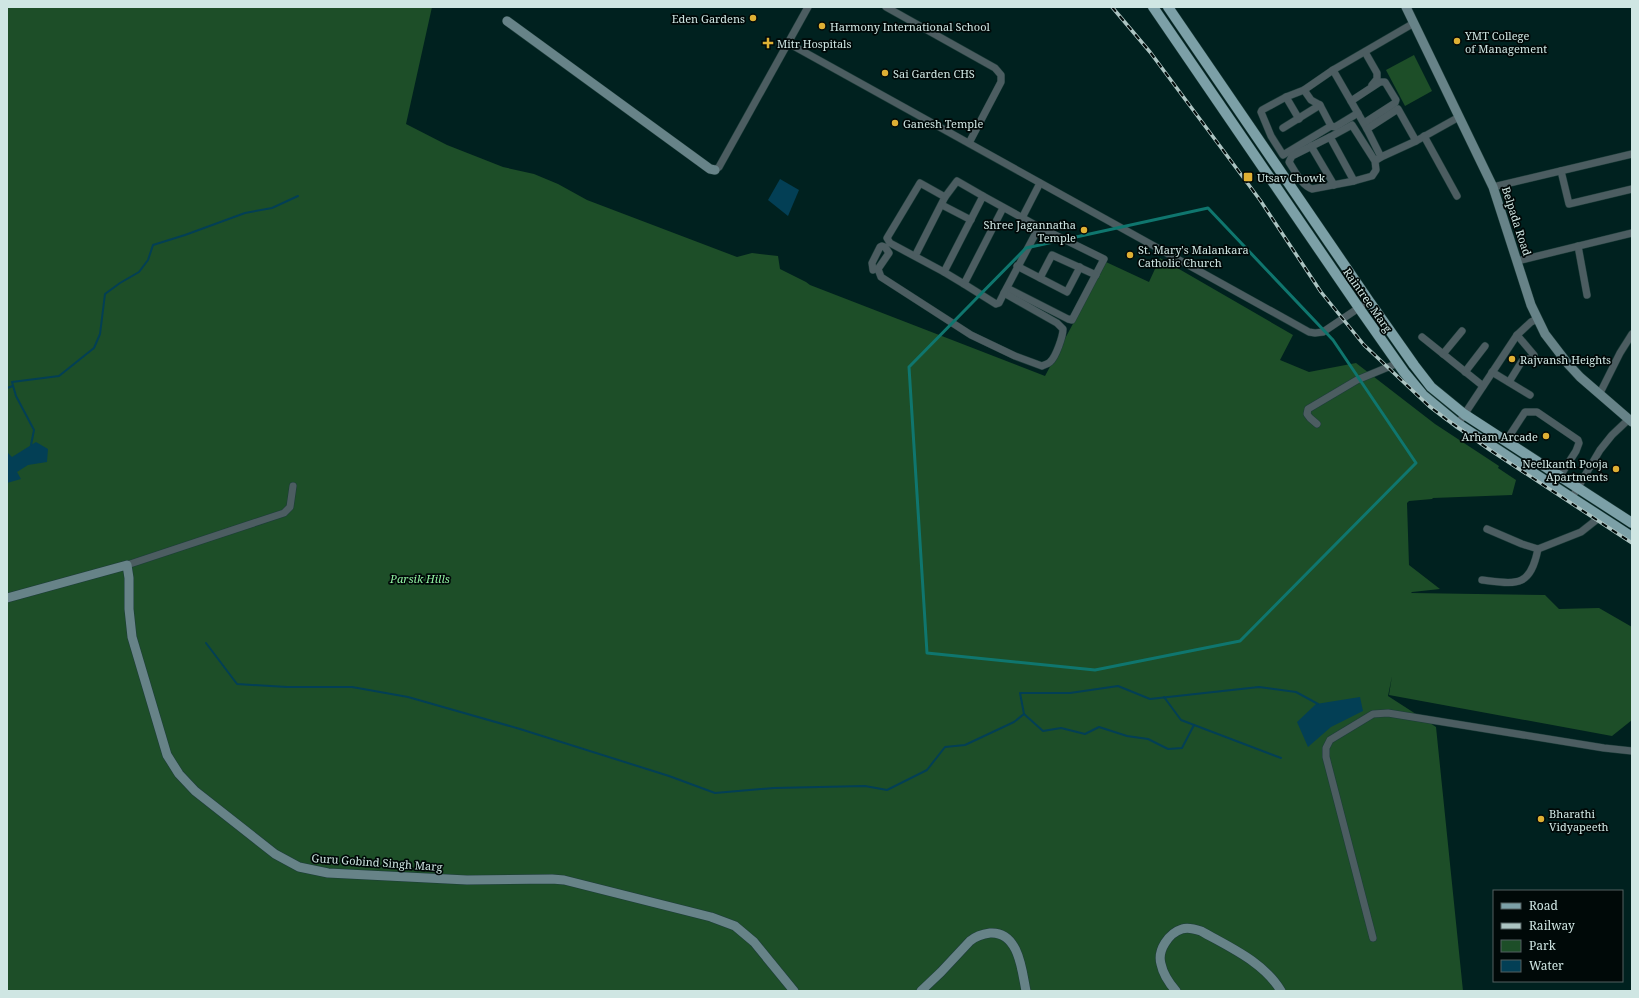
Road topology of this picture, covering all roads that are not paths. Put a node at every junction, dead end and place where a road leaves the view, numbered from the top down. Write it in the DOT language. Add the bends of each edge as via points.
graph roads {
  1 [pos="808,7"];
  2 [pos="886,7"];
  3 [pos="1153,7"];
  4 [pos="1168,7"];
  5 [pos="1406,7"];
  6 [pos="507,21"];
  7 [pos="1414,23"];
  8 [pos="788,43"];
  9 [pos="1365,52"];
  10 [pos="1333,70"];
  11 [pos="1304,90"];
  12 [pos="1286,96"];
  13 [pos="1351,100"];
  14 [pos="1320,105"];
  15 [pos="1358,113"];
  16 [pos="1458,117"];
  17 [pos="1299,119"];
  18 [pos="1365,124"];
  19 [pos="1331,126"];
  20 [pos="1353,126"];
  21 [pos="1283,128"];
  22 [pos="1414,132"];
  23 [pos="1330,137"];
  24 [pos="1419,139"];
  25 [pos="969,144"];
  26 [pos="1311,146"];
  27 [pos="1632,154"];
  28 [pos="1378,159"];
  29 [pos="715,170"];
  30 [pos="1561,171"];
  31 [pos="1354,181"];
  32 [pos="1040,184"];
  33 [pos="1334,185"];
  34 [pos="1493,187"];
  35 [pos="1632,189"];
  36 [pos="984,196"];
  37 [pos="1457,196"];
  38 [pos="945,197"];
  39 [pos="942,205"];
  40 [pos="1003,208"];
  41 [pos="1022,218"];
  42 [pos="971,220"];
  43 [pos="1039,227"];
  44 [pos="1632,233"];
  45 [pos="1578,246"];
  46 [pos="915,256"];
  47 [pos="1517,260"];
  48 [pos="1017,266"];
  49 [pos="1080,267"];
  50 [pos="872,270"];
  51 [pos="944,272"];
  52 [pos="1096,275"];
  53 [pos="1040,278"];
  54 [pos="964,284"];
  55 [pos="1005,291"];
  56 [pos="1587,295"];
  57 [pos="1369,301"];
  58 [pos="1359,308"];
  59 [pos="1537,319"];
  60 [pos="1462,331"];
  61 [pos="1632,334"];
  62 [pos="1516,335"];
  63 [pos="1422,337"];
  64 [pos="1485,346"];
  65 [pos="1443,354"];
  66 [pos="1398,363"];
  67 [pos="1465,372"];
  68 [pos="1492,372"];
  69 [pos="1509,382"];
  70 [pos="1483,386"];
  71 [pos="1600,393"];
  72 [pos="1530,395"];
  73 [pos="1464,414"];
  74 [pos="1630,420"];
  75 [pos="1317,424"];
  76 [pos="1458,424"];
  77 [pos="1506,441"];
  78 [pos="1560,476"];
  79 [pos="293,486"];
  80 [pos="1578,488"];
  81 [pos="1572,498"];
  82 [pos="1600,517"];
  83 [pos="1632,523"];
  84 [pos="1487,529"];
  85 [pos="1632,538"];
  86 [pos="1538,549"];
  87 [pos="127,565"];
  88 [pos="1482,580"];
  89 [pos="7,598"];
  90 [pos="1632,751"];
  91 [pos="1373,938"];
  92 [pos="794,991"];
  93 [pos="921,991"];
  94 [pos="1026,991"];
  95 [pos="1176,991"];
  96 [pos="1281,991"];
  1 -- 8 [label="street"];
  2 -- 25 [label="street" via="995,68 1001,75 1001,82"];
  3 -- 58 [label="main road, Raintree Marg"];
  4 -- 57 [label="main road, Raintree Marg"];
  5 -- 7 [label="street, Belpada Road"];
  6 -- 29 [label="street" via="710,169"];
  7 -- 9 [label="street"];
  7 -- 16 [label="street, Belpada Road"];
  8 -- 25 [label="street"];
  8 -- 29 [label="street"];
  9 -- 10 [label="street"];
  9 -- 13 [label="street" via="1377,73 1377,80"];
  10 -- 11 [label="street"];
  10 -- 13 [label="street"];
  11 -- 12 [label="street"];
  11 -- 14 [label="street" via="1311,100"];
  12 -- 17 [label="street"];
  12 -- 19 [label="street" via="1261,112 1271,136 1283,155"];
  13 -- 15 [label="street"];
  13 -- 18 [label="street" via="1380,82 1385,82 1396,100"];
  14 -- 17 [label="street"];
  14 -- 19 [label="street"];
  15 -- 18 [label="street"];
  15 -- 19 [label="street" via="1335,127"];
  16 -- 24 [label="street"];
  16 -- 34 [label="street, Belpada Road"];
  17 -- 21 [label="street"];
  18 -- 20 [label="street"];
  18 -- 24 [label="street" via="1398,109"];
  18 -- 28 [label="street"];
  20 -- 23 [label="street" via="1350,125"];
  20 -- 28 [label="street"];
  22 -- 24 [label="street"];
  23 -- 26 [label="street"];
  23 -- 31 [label="street"];
  24 -- 28 [label="street"];
  24 -- 37 [label="street"];
  25 -- 32 [label="street"];
  26 -- 33 [label="street"];
  26 -- 33 [label="street" via="1292,156 1289,162 1304,185 1309,188"];
  27 -- 30 [label="street"];
  28 -- 31 [label="street" via="1372,176"];
  30 -- 34 [label="street"];
  30 -- 35 [label="street" via="1569,204"];
  31 -- 33 [label="street"];
  32 -- 41 [label="street"];
  32 -- 58 [label="street" via="1309,332 1323,332"];
  34 -- 47 [label="street, Belpada Road"];
  36 -- 38 [label="street" via="957,181"];
  36 -- 40 [label="street"];
  36 -- 42 [label="street"];
  38 -- 39 [label="street"];
  38 -- 46 [label="street" via="920,183 887,238 890,243"];
  39 -- 42 [label="street"];
  39 -- 46 [label="street"];
  40 -- 41 [label="street"];
  40 -- 54 [label="street"];
  41 -- 43 [label="street"];
  42 -- 51 [label="street"];
  43 -- 48 [label="street"];
  43 -- 52 [label="street" via="1102,258 1104,260"];
  44 -- 45 [label="street"];
  45 -- 47 [label="street"];
  45 -- 56 [label="street"];
  46 -- 51 [label="street"];
  47 -- 59 [label="street, Belpada Road"];
  48 -- 53 [label="street"];
  48 -- 55 [label="street"];
  49 -- 52 [label="street"];
  49 -- 53 [label="street" via="1052,254"];
  49 -- 53 [label="street" via="1067,292"];
  50 -- 55 [label="street" via="872,263 880,247 885,247 889,253 878,269 881,277 971,335 1042,366 1050,362 1063,329"];
  51 -- 54 [label="street"];
  52 -- 55 [label="street" via="1072,320"];
  54 -- 55 [label="street" via="996,304"];
  57 -- 58 [label="street"];
  57 -- 73 [label="main road, Raintree Marg" via="1431,387"];
  58 -- 66 [label="main road, Raintree Marg"];
  59 -- 62 [label="street"];
  59 -- 71 [label="street, Belpada Road" via="1568,364"];
  60 -- 65 [label="street"];
  61 -- 71 [label="street"];
  62 -- 68 [label="street"];
  62 -- 69 [label="street" via="1534,355 1522,361"];
  63 -- 65 [label="street"];
  64 -- 67 [label="street"];
  65 -- 67 [label="street"];
  66 -- 75 [label="street" via="1358,380 1308,409 1307,414"];
  66 -- 76 [label="main road, Raintree Marg" via="1422,395"];
  67 -- 70 [label="street"];
  68 -- 69 [label="street"];
  68 -- 70 [label="street"];
  69 -- 72 [label="street"];
  70 -- 73 [label="street"];
  71 -- 74 [label="street, Belpada Road"];
  73 -- 76 [label="street"];
  73 -- 77 [label="main road, Raintree Marg"];
  74 -- 80 [label="street" via="1600,450"];
  76 -- 81 [label="main road, Raintree Marg"];
  77 -- 78 [label="main road, Raintree Marg"];
  77 -- 78 [label="street" via="1526,412 1537,412 1578,440 1576,451"];
  78 -- 80 [label="main road, Raintree Marg"];
  79 -- 87 [label="street" via="290,507 284,513"];
  80 -- 81 [label="street"];
  80 -- 83 [label="main road, Raintree Marg"];
  81 -- 82 [label="main road, Raintree Marg"];
  82 -- 85 [label="main road, Raintree Marg"];
  82 -- 86 [label="street" via="1582,532"];
  84 -- 86 [label="street"];
  86 -- 88 [label="street" via="1531,572 1525,580"];
  87 -- 89 [label="street"];
  87 -- 92 [label="street, Guru Gobind Singh Marg" via="134,647 167,755 178,774 195,791 275,854 299,867 328,873 467,880 564,880 711,917 735,926 754,942"];
  90 -- 91 [label="street" via="1388,713 1373,714 1330,740 1326,748 1326,757"];
  93 -- 94 [label="street" via="975,937 992,933 1004,937 1015,947"];
  95 -- 96 [label="street" via="1160,963 1161,953 1170,936 1182,929 1190,928 1201,931 1258,966 1272,978"];
}
